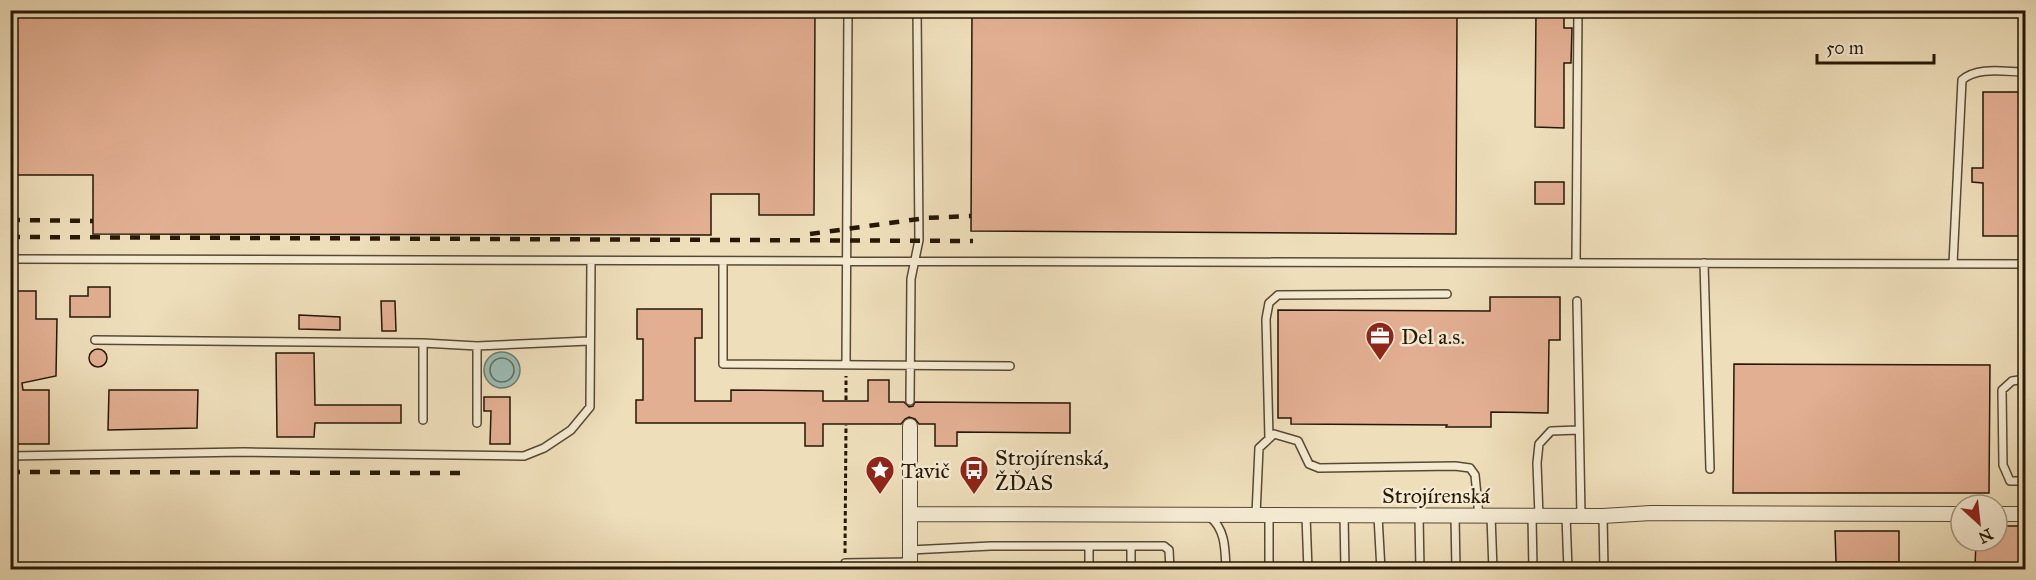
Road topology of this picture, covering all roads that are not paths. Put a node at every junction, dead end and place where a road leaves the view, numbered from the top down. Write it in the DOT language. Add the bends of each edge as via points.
graph roads {
  1 [pos="848,10"];
  2 [pos="917,10"];
  3 [pos="1578,10"];
  4 [pos="2025,72"];
  5 [pos="10,259"];
  6 [pos="591,261"];
  7 [pos="723,261"];
  8 [pos="847,261"];
  9 [pos="915,261"];
  10 [pos="1576,263"];
  11 [pos="1704,263"];
  12 [pos="1953,264"];
  13 [pos="2025,264"];
  14 [pos="1447,294"];
  15 [pos="1577,301"];
  16 [pos="95,340"];
  17 [pos="589,341"];
  18 [pos="423,343"];
  19 [pos="477,346"];
  20 [pos="846,365"];
  21 [pos="910,366"];
  22 [pos="1010,366"];
  23 [pos="2025,379"];
  24 [pos="910,401"];
  25 [pos="423,420"];
  26 [pos="477,423"];
  27 [pos="910,426"];
  28 [pos="1579,430"];
  29 [pos="1269,438"];
  30 [pos="10,456"];
  31 [pos="1710,469"];
  32 [pos="2025,481"];
  33 [pos="910,514"];
  34 [pos="1949,514"];
  35 [pos="2009,514"];
  36 [pos="2025,514"];
  37 [pos="1208,515"];
  38 [pos="1263,515"];
  39 [pos="1344,515"];
  40 [pos="1306,516"];
  41 [pos="1378,516"];
  42 [pos="1419,516"];
  43 [pos="1455,516"];
  44 [pos="1485,516"];
  45 [pos="1535,516"];
  46 [pos="1566,516"];
  47 [pos="1581,516"];
  48 [pos="1603,516"];
  49 [pos="1089,546"];
  50 [pos="1131,546"];
  51 [pos="910,560"];
  52 [pos="845,563"];
  53 [pos="1089,570"];
  54 [pos="1131,570"];
  55 [pos="1170,570"];
  56 [pos="1226,570"];
  57 [pos="1269,570"];
  58 [pos="1308,570"];
  59 [pos="1345,570"];
  60 [pos="1380,570"];
  61 [pos="1420,570"];
  62 [pos="1456,570"];
  63 [pos="1493,570"];
  64 [pos="1533,570"];
  65 [pos="1568,570"];
  66 [pos="1604,570"];
  1 -- 8 [label="lane"];
  2 -- 9 [label="lane" via="919,240"];
  3 -- 10 [label="lane"];
  4 -- 12 [label="lane" via="1979,71 1962,80"];
  5 -- 6 [label="lane"];
  6 -- 7 [label="lane"];
  6 -- 17 [label="lane"];
  7 -- 8 [label="lane"];
  7 -- 20 [label="lane" via="723,364"];
  8 -- 9 [label="lane"];
  8 -- 20 [label="lane"];
  9 -- 10 [label="lane"];
  9 -- 21 [label="lane" via="911,279"];
  10 -- 11 [label="lane"];
  11 -- 12 [label="lane"];
  11 -- 31 [label="lane"];
  12 -- 13 [label="lane"];
  14 -- 29 [label="lane" via="1278,295 1269,303 1266,319"];
  15 -- 28 [label="lane"];
  16 -- 18 [label="lane"];
  17 -- 19 [label="lane"];
  17 -- 30 [label="lane" via="590,407 571,430 524,456 244,452"];
  18 -- 19 [label="lane"];
  18 -- 25 [label="lane"];
  19 -- 26 [label="lane"];
  20 -- 21 [label="lane"];
  21 -- 22 [label="lane"];
  21 -- 24 [label="lane"];
  23 -- 32 [label="lane" via="2012,381 2002,390 2002,465 2010,481"];
  27 -- 33 [label="street"];
  28 -- 45 [label="lane" via="1551,431 1539,444"];
  28 -- 47 [label="lane"];
  29 -- 38 [label="lane" via="1259,448"];
  29 -- 44 [label="lane" via="1274,434 1298,441 1309,464 1319,468 1470,468"];
  33 -- 37 [label="street, Strojírenská"];
  33 -- 51 [label="street"];
  34 -- 48 [label="street, Strojírenská"];
  35 -- 36 [label="street"];
  37 -- 38 [label="street, Strojírenská"];
  37 -- 56 [label="lane" via="1222,534"];
  38 -- 40 [label="street, Strojírenská"];
  38 -- 57 [label="lane"];
  39 -- 40 [label="street, Strojírenská"];
  39 -- 41 [label="street, Strojírenská"];
  39 -- 59 [label="lane"];
  40 -- 58 [label="lane"];
  41 -- 42 [label="street, Strojírenská"];
  41 -- 60 [label="lane"];
  42 -- 43 [label="street, Strojírenská"];
  42 -- 61 [label="lane"];
  43 -- 44 [label="street, Strojírenská"];
  43 -- 62 [label="lane"];
  44 -- 45 [label="street, Strojírenská"];
  44 -- 63 [label="lane"];
  45 -- 46 [label="street, Strojírenská"];
  45 -- 64 [label="lane"];
  46 -- 47 [label="street, Strojírenská"];
  46 -- 65 [label="lane"];
  47 -- 48 [label="street, Strojírenská"];
  48 -- 66 [label="lane"];
  49 -- 50 [label="lane"];
  49 -- 51 [label="lane" via="991,546"];
  49 -- 53 [label="lane"];
  50 -- 54 [label="lane"];
  50 -- 55 [label="lane" via="1168,548"];
  51 -- 52 [label="lane"];
}
